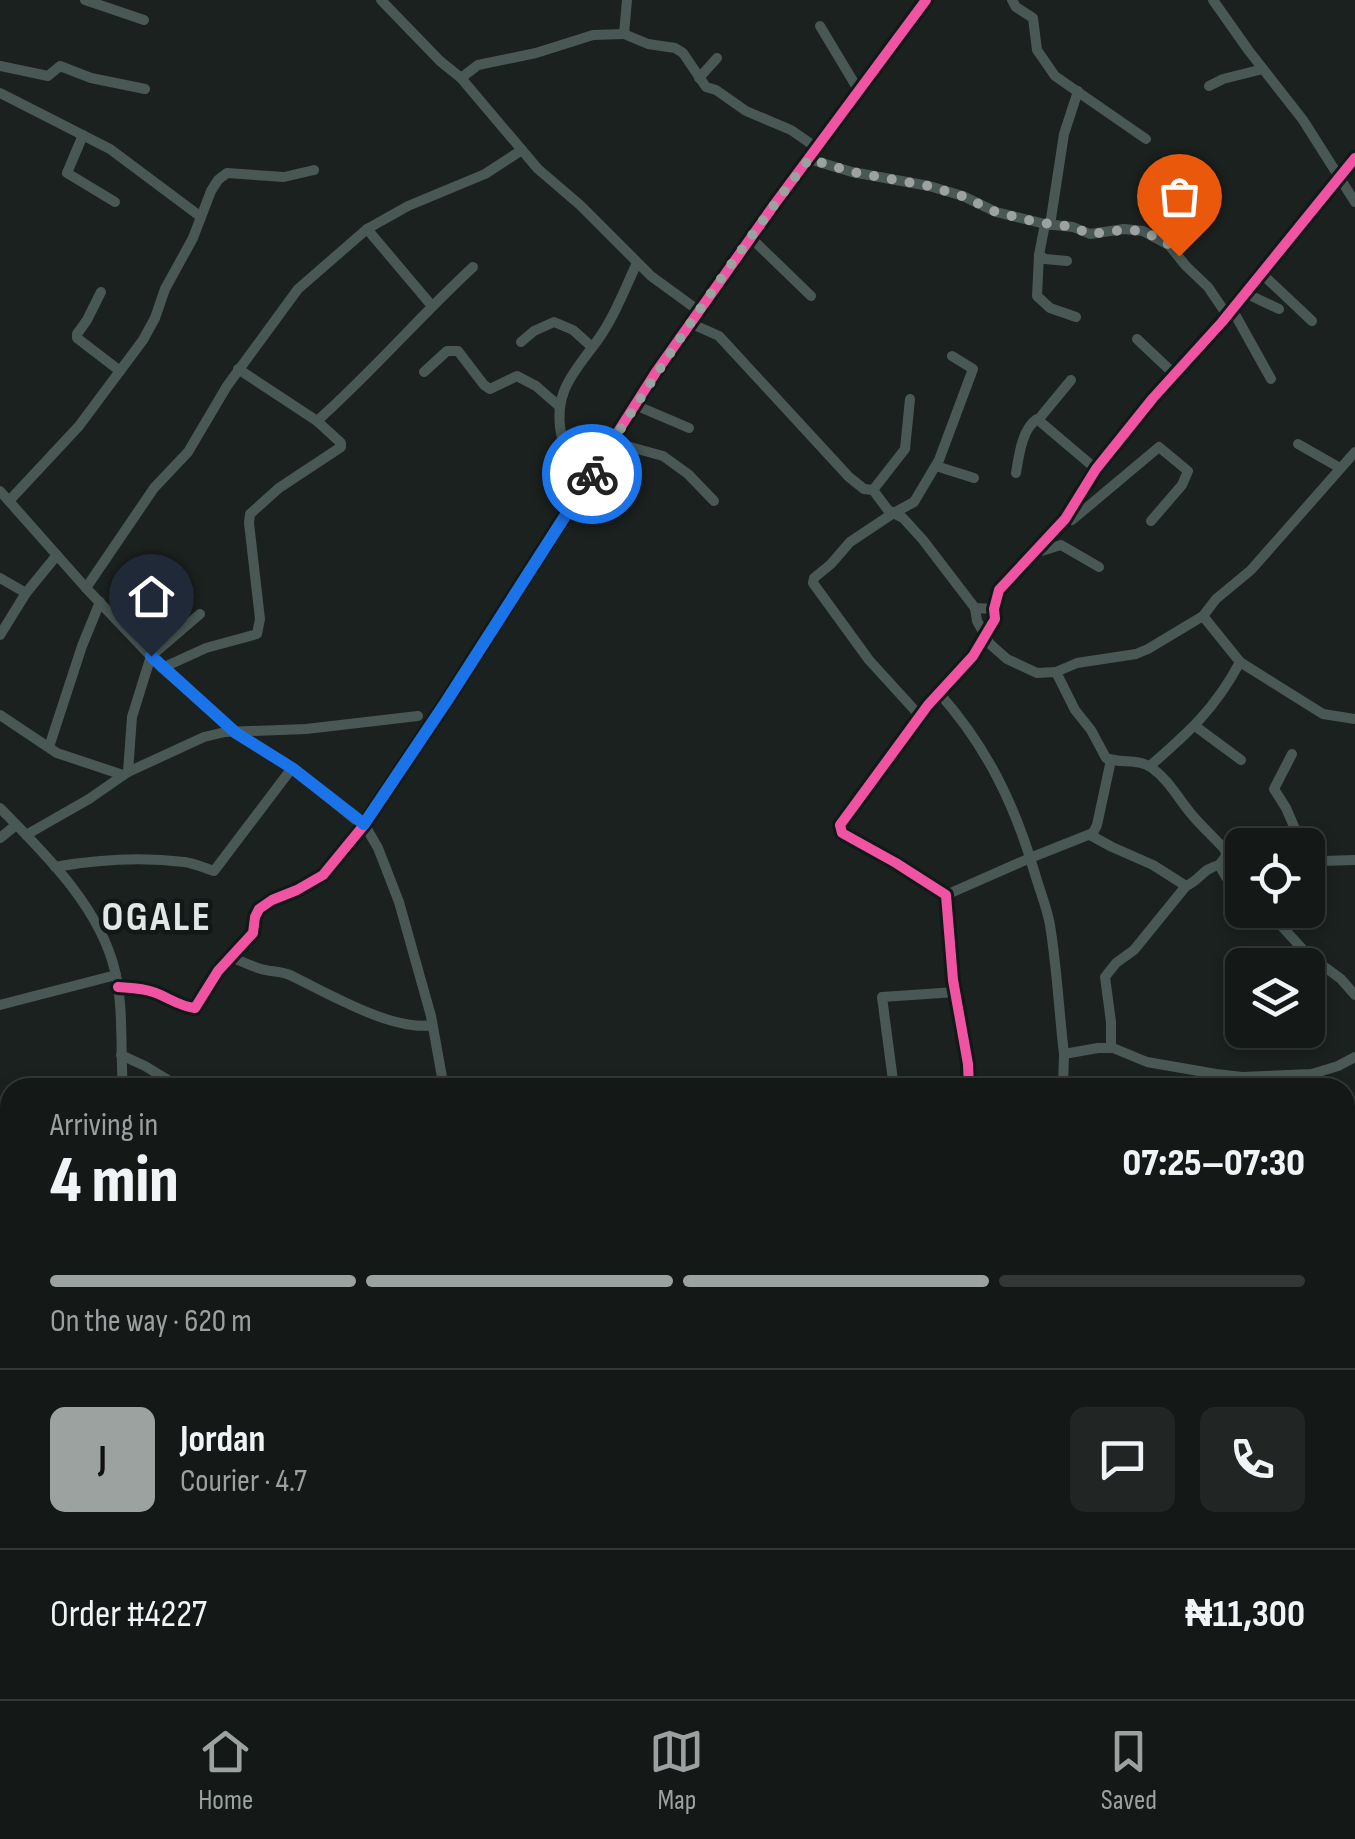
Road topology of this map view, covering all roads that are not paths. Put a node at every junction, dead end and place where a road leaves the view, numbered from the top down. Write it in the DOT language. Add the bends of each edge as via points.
graph roads {
  1 [pos="85,0"];
  2 [pos="382,0"];
  3 [pos="627,0"];
  4 [pos="926,0"];
  5 [pos="1012,0"];
  6 [pos="1214,0"];
  7 [pos="144,20"];
  8 [pos="820,26"];
  9 [pos="624,34"];
  10 [pos="717,58"];
  11 [pos="0,66"];
  12 [pos="1262,68"];
  13 [pos="461,78"];
  14 [pos="699,78"];
  15 [pos="1210,86"];
  16 [pos="145,89"];
  17 [pos="859,90"];
  18 [pos="1078,91"];
  19 [pos="0,93"];
  20 [pos="83,135"];
  21 [pos="1146,139"];
  22 [pos="818,148"];
  23 [pos="522,150"];
  24 [pos="1355,158"];
  25 [pos="809,159"];
  26 [pos="314,170"];
  27 [pos="1338,176"];
  28 [pos="115,202"];
  29 [pos="1355,202"];
  30 [pos="201,216"];
  31 [pos="1048,224"];
  32 [pos="367,229"];
  33 [pos="750,238"];
  34 [pos="1039,255"];
  35 [pos="1068,261"];
  36 [pos="637,262"];
  37 [pos="472,267"];
  38 [pos="1261,273"];
  39 [pos="101,292"];
  40 [pos="1245,293"];
  41 [pos="811,296"];
  42 [pos="432,306"];
  43 [pos="1279,309"];
  44 [pos="699,312"];
  45 [pos="1230,312"];
  46 [pos="1076,317"];
  47 [pos="1312,320"];
  48 [pos="692,324"];
  49 [pos="1137,338"];
  50 [pos="520,342"];
  51 [pos="592,347"];
  52 [pos="952,356"];
  53 [pos="238,370"];
  54 [pos="120,371"];
  55 [pos="424,372"];
  56 [pos="1174,374"];
  57 [pos="1271,378"];
  58 [pos="1072,380"];
  59 [pos="910,399"];
  60 [pos="635,405"];
  61 [pos="559,406"];
  62 [pos="1038,420"];
  63 [pos="317,421"];
  64 [pos="689,428"];
  65 [pos="612,442"];
  66 [pos="1298,444"];
  67 [pos="1355,452"];
  68 [pos="936,466"];
  69 [pos="1340,468"];
  70 [pos="1096,469"];
  71 [pos="1016,472"];
  72 [pos="590,477"];
  73 [pos="974,478"];
  74 [pos="0,490"];
  75 [pos="873,490"];
  76 [pos="9,500"];
  77 [pos="714,502"];
  78 [pos="892,514"];
  79 [pos="1065,518"];
  80 [pos="1152,521"];
  81 [pos="1032,554"];
  82 [pos="57,555"];
  83 [pos="1099,567"];
  84 [pos="0,578"];
  85 [pos="86,588"];
  86 [pos="26,593"];
  87 [pos="100,602"];
  88 [pos="975,608"];
  89 [pos="994,609"];
  90 [pos="200,614"];
  91 [pos="1203,616"];
  92 [pos="0,635"];
  93 [pos="984,636"];
  94 [pos="151,656"];
  95 [pos="1240,662"];
  96 [pos="162,668"];
  97 [pos="1056,672"];
  98 [pos="939,693"];
  99 [pos="0,715"];
  100 [pos="418,716"];
  101 [pos="920,716"];
  102 [pos="1355,719"];
  103 [pos="1195,726"];
  104 [pos="236,733"];
  105 [pos="49,748"];
  106 [pos="1292,754"];
  107 [pos="1111,760"];
  108 [pos="1242,760"];
  109 [pos="1150,766"];
  110 [pos="292,768"];
  111 [pos="126,774"];
  112 [pos="0,808"];
  113 [pos="16,824"];
  114 [pos="364,824"];
  115 [pos="1295,828"];
  116 [pos="26,835"];
  117 [pos="1090,835"];
  118 [pos="0,838"];
  119 [pos="1030,858"];
  120 [pos="1355,860"];
  121 [pos="1325,861"];
  122 [pos="1220,864"];
  123 [pos="55,867"];
  124 [pos="1225,875"];
  125 [pos="1186,886"];
  126 [pos="946,896"];
  127 [pos="1283,928"];
  128 [pos="232,957"];
  129 [pos="117,981"];
  130 [pos="956,992"];
  131 [pos="1355,995"];
  132 [pos="0,1005"];
  133 [pos="432,1025"];
  134 [pos="1110,1048"];
  135 [pos="1064,1054"];
  136 [pos="120,1055"];
  137 [pos="1355,1057"];
  138 [pos="122,1078"];
  139 [pos="165,1078"];
  140 [pos="442,1078"];
  141 [pos="893,1078"];
  142 [pos="969,1078"];
  143 [pos="1063,1078"];
  1 -- 7 [label="street"];
  2 -- 13 [label="street"];
  3 -- 9 [label="street"];
  4 -- 17 [label="street"];
  5 -- 18 [label="street" via="1032,18 1047,66"];
  6 -- 12 [label="street"];
  8 -- 17 [label="street"];
  9 -- 13 [label="street" via="594,35 478,66"];
  9 -- 14 [label="street" via="683,53"];
  10 -- 14 [label="street"];
  11 -- 16 [label="street" via="48,76 60,66"];
  12 -- 15 [label="street"];
  12 -- 27 [label="street"];
  13 -- 23 [label="street"];
  14 -- 22 [label="street"];
  17 -- 22 [label="street"];
  18 -- 21 [label="street"];
  18 -- 31 [label="street"];
  19 -- 20 [label="street"];
  20 -- 28 [label="street" via="67,173"];
  20 -- 30 [label="street"];
  22 -- 25 [label="street"];
  23 -- 32 [label="street"];
  23 -- 36 [label="street"];
  24 -- 27 [label="street"];
  25 -- 31 [label="street" via="929,186"];
  25 -- 33 [label="street"];
  26 -- 30 [label="street" via="284,178 227,173"];
  27 -- 29 [label="street"];
  27 -- 38 [label="street"];
  30 -- 54 [label="street" via="155,318"];
  31 -- 34 [label="street"];
  31 -- 45 [label="street" via="1090,234 1124,230 1155,236"];
  32 -- 42 [label="street"];
  32 -- 53 [label="street" via="298,289"];
  33 -- 41 [label="street"];
  33 -- 44 [label="street"];
  34 -- 35 [label="street"];
  34 -- 46 [label="street" via="1037,296"];
  36 -- 44 [label="street"];
  36 -- 51 [label="street"];
  37 -- 42 [label="street"];
  38 -- 40 [label="street"];
  38 -- 47 [label="street"];
  39 -- 54 [label="street" via="76,334"];
  40 -- 43 [label="street"];
  40 -- 45 [label="street"];
  42 -- 63 [label="street"];
  44 -- 48 [label="street"];
  45 -- 56 [label="street"];
  45 -- 57 [label="street"];
  48 -- 60 [label="street"];
  48 -- 75 [label="street" via="719,336 850,477"];
  49 -- 56 [label="street"];
  50 -- 51 [label="street" via="554,322"];
  51 -- 61 [label="street"];
  52 -- 68 [label="street" via="973,370"];
  53 -- 63 [label="street"];
  53 -- 85 [label="street" via="188,452 154,488"];
  54 -- 76 [label="street"];
  55 -- 61 [label="street" via="447,351 458,351 490,390 517,376"];
  56 -- 70 [label="street"];
  58 -- 62 [label="street"];
  59 -- 75 [label="street" via="905,449"];
  60 -- 64 [label="street"];
  60 -- 65 [label="street"];
  61 -- 72 [label="street" via="566,456"];
  62 -- 70 [label="street"];
  62 -- 71 [label="street" via="1031,423"];
  63 -- 96 [label="street" via="340,449 250,514 257,634"];
  65 -- 72 [label="street"];
  65 -- 77 [label="street" via="663,456"];
  66 -- 69 [label="street"];
  67 -- 69 [label="street"];
  68 -- 73 [label="street"];
  68 -- 78 [label="street" via="914,502"];
  69 -- 91 [label="street"];
  70 -- 79 [label="street"];
  72 -- 114 [label="street"];
  74 -- 76 [label="street"];
  75 -- 78 [label="street"];
  76 -- 82 [label="street"];
  78 -- 88 [label="street" via="922,540"];
  78 -- 101 [label="street" via="850,542 812,584"];
  79 -- 80 [label="street" via="1072,520 1159,447 1188,471"];
  79 -- 81 [label="street"];
  81 -- 83 [label="street" via="1060,545"];
  81 -- 89 [label="street" via="1000,590"];
  82 -- 85 [label="street"];
  82 -- 86 [label="street"];
  84 -- 86 [label="street"];
  85 -- 87 [label="street"];
  86 -- 92 [label="street"];
  87 -- 94 [label="street"];
  87 -- 105 [label="street"];
  88 -- 89 [label="street"];
  88 -- 93 [label="street"];
  89 -- 93 [label="street"];
  90 -- 94 [label="street"];
  91 -- 95 [label="street"];
  91 -- 97 [label="street" via="1136,654"];
  93 -- 97 [label="street" via="1012,662"];
  93 -- 98 [label="street"];
  94 -- 96 [label="street"];
  94 -- 111 [label="street" via="132,718"];
  95 -- 102 [label="street" via="1323,714"];
  95 -- 103 [label="street"];
  96 -- 104 [label="street"];
  97 -- 107 [label="street"];
  98 -- 101 [label="street"];
  98 -- 119 [label="street" via="1000,780"];
  99 -- 105 [label="street"];
  100 -- 104 [label="street"];
  101 -- 126 [label="street" via="840,829"];
  103 -- 108 [label="street"];
  103 -- 109 [label="street"];
  104 -- 110 [label="street"];
  104 -- 111 [label="street" via="204,737"];
  105 -- 111 [label="street"];
  106 -- 115 [label="street" via="1274,789"];
  107 -- 109 [label="street"];
  107 -- 117 [label="street"];
  109 -- 122 [label="street" via="1226,850"];
  110 -- 114 [label="street"];
  110 -- 123 [label="street" via="214,870 170,862"];
  111 -- 116 [label="street"];
  112 -- 113 [label="street"];
  113 -- 116 [label="street"];
  113 -- 118 [label="street"];
  114 -- 128 [label="street" via="323,875 259,909 253,934"];
  114 -- 133 [label="street" via="398,902"];
  116 -- 123 [label="street"];
  117 -- 119 [label="street"];
  117 -- 125 [label="street"];
  119 -- 126 [label="street"];
  119 -- 135 [label="street" via="1050,924"];
  120 -- 121 [label="street"];
  122 -- 124 [label="street"];
  122 -- 125 [label="street"];
  123 -- 129 [label="street" via="90,915"];
  125 -- 134 [label="street" via="1105,977"];
  126 -- 130 [label="street"];
  127 -- 131 [label="street"];
  128 -- 129 [label="street" via="194,1008"];
  128 -- 133 [label="street" via="380,1016"];
  129 -- 132 [label="street"];
  129 -- 136 [label="street"];
  130 -- 141 [label="street" via="882,997"];
  130 -- 142 [label="street"];
  133 -- 140 [label="street"];
  134 -- 135 [label="street"];
  134 -- 137 [label="street" via="1146,1062 1242,1076 1312,1074"];
  135 -- 143 [label="street"];
  136 -- 138 [label="street"];
  136 -- 139 [label="street"];
}
